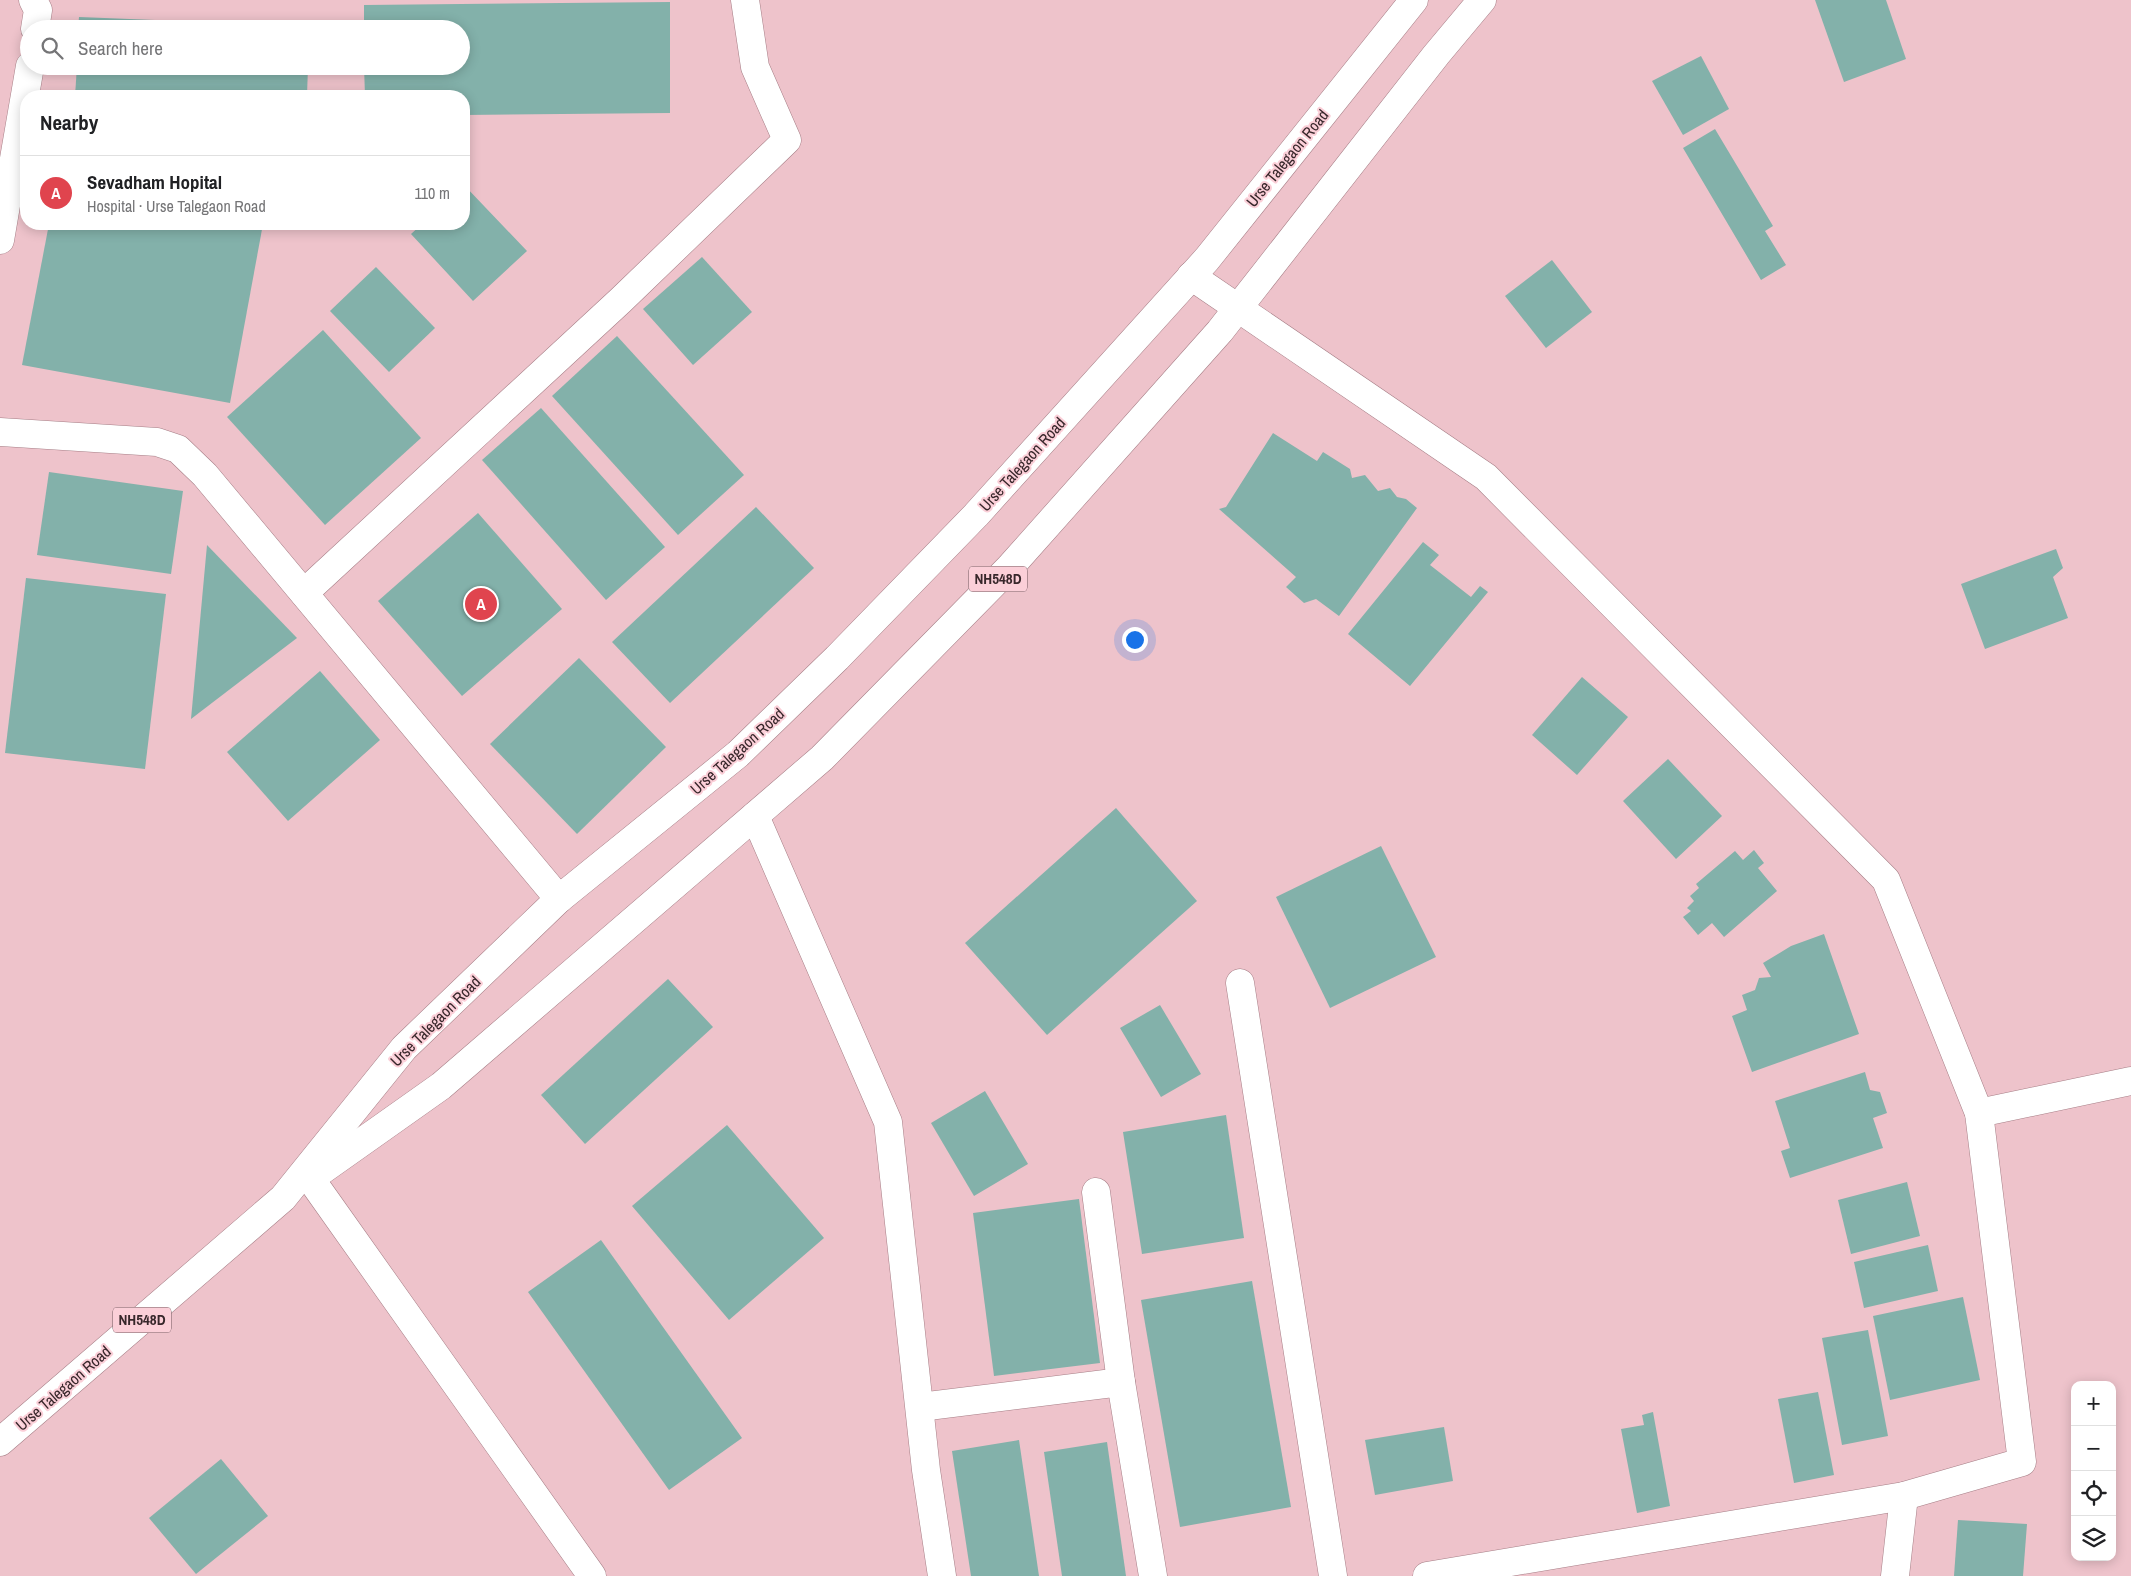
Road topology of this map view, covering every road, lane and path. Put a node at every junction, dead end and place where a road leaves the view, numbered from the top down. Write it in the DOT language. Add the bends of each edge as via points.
graph roads {
  1 [pos="33,0"];
  2 [pos="745,0"];
  3 [pos="1414,0"];
  4 [pos="1482,0"];
  5 [pos="36,20"];
  6 [pos="28,75"];
  7 [pos="26,90"];
  8 [pos="20,124"];
  9 [pos="0,240"];
  10 [pos="1191,276"];
  11 [pos="1238,307"];
  12 [pos="0,432"];
  13 [pos="304,593"];
  14 [pos="755,816"];
  15 [pos="559,899"];
  16 [pos="1240,983"];
  17 [pos="2131,1081"];
  18 [pos="1979,1113"];
  19 [pos="310,1178"];
  20 [pos="1096,1192"];
  21 [pos="283,1198"];
  22 [pos="1121,1382"];
  23 [pos="920,1408"];
  24 [pos="0,1442"];
  25 [pos="1904,1496"];
  26 [pos="592,1576"];
  27 [pos="942,1576"];
  28 [pos="1153,1576"];
  29 [pos="1333,1576"];
  30 [pos="1427,1576"];
  31 [pos="1895,1576"];
  1 -- 5 [label="main road" via="38,10"];
  2 -- 13 [label="main road" via="755,67 787,140 614,307"];
  3 -- 10 [label="main road, Urse Talegaon Road / NH548D"];
  4 -- 11 [label="main road, NH548D"];
  6 -- 7 [label="main road"];
  8 -- 9 [label="main road"];
  10 -- 11 [label="main road"];
  10 -- 15 [label="main road, Urse Talegaon Road / NH548D" via="976,515 836,658 738,754"];
  11 -- 14 [label="main road, NH548D" via="1010,567 822,758"];
  11 -- 18 [label="main road" via="1486,477 1886,880"];
  12 -- 13 [label="main road" via="157,442 178,449 205,475"];
  13 -- 15 [label="main road"];
  14 -- 19 [label="main road, NH548D" via="441,1086"];
  14 -- 23 [label="main road" via="888,1122"];
  15 -- 21 [label="main road, Urse Talegaon Road / NH548D" via="404,1048"];
  16 -- 29 [label="main road"];
  17 -- 18 [label="main road"];
  18 -- 25 [label="main road" via="2022,1462"];
  19 -- 21 [label="main road, NH548D"];
  19 -- 26 [label="main road"];
  20 -- 22 [label="main road"];
  21 -- 24 [label="main road, Urse Talegaon Road / NH548D"];
  22 -- 23 [label="main road"];
  22 -- 28 [label="main road"];
  23 -- 27 [label="main road"];
  25 -- 30 [label="main road"];
  25 -- 31 [label="main road"];
}
